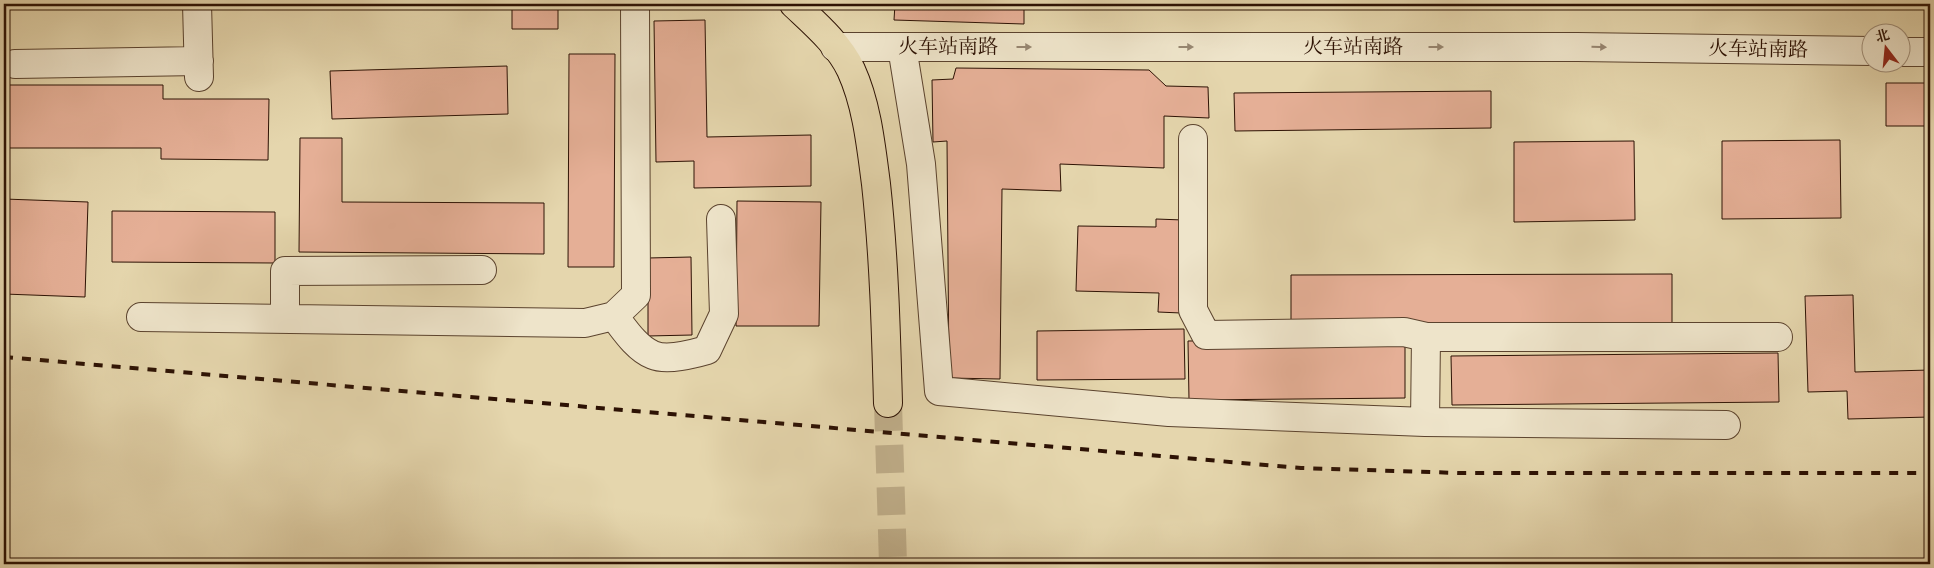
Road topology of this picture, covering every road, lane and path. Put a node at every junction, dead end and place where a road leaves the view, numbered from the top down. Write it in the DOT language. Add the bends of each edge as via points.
graph roads {
  1 [pos="198,4"];
  2 [pos="635,4"];
  3 [pos="794,4"];
  4 [pos="835,47"];
  5 [pos="902,47"];
  6 [pos="1862,52"];
  7 [pos="1912,52"];
  8 [pos="1930,52"];
  9 [pos="16,64"];
  10 [pos="1192,139"];
  11 [pos="721,219"];
  12 [pos="482,270"];
  13 [pos="614,316"];
  14 [pos="141,317"];
  15 [pos="285,319"];
  16 [pos="1426,337"];
  17 [pos="1778,337"];
  18 [pos="888,403"];
  19 [pos="1425,422"];
  20 [pos="1726,425"];
  1 -- 9 [label="street" via="199,69"];
  2 -- 13 [label="street" via="636,295"];
  3 -- 4 [label="main road"];
  4 -- 5 [label="street, 火车站南路"];
  4 -- 18 [label="main road" via="850,68 861,98 872,151 883,249"];
  5 -- 6 [label="street, 火车站南路, one-way" via="1578,47"];
  5 -- 19 [label="street" via="920,164 939,391 1169,412"];
  7 -- 8 [label="street"];
  10 -- 16 [label="street" via="1193,310 1206,336 1404,332"];
  11 -- 13 [label="street" via="724,314 707,350 683,356 653,356 633,340"];
  12 -- 15 [label="street" via="285,271"];
  13 -- 15 [label="street" via="585,323"];
  14 -- 15 [label="street"];
  16 -- 17 [label="street"];
  16 -- 19 [label="street"];
  19 -- 20 [label="street"];
}
